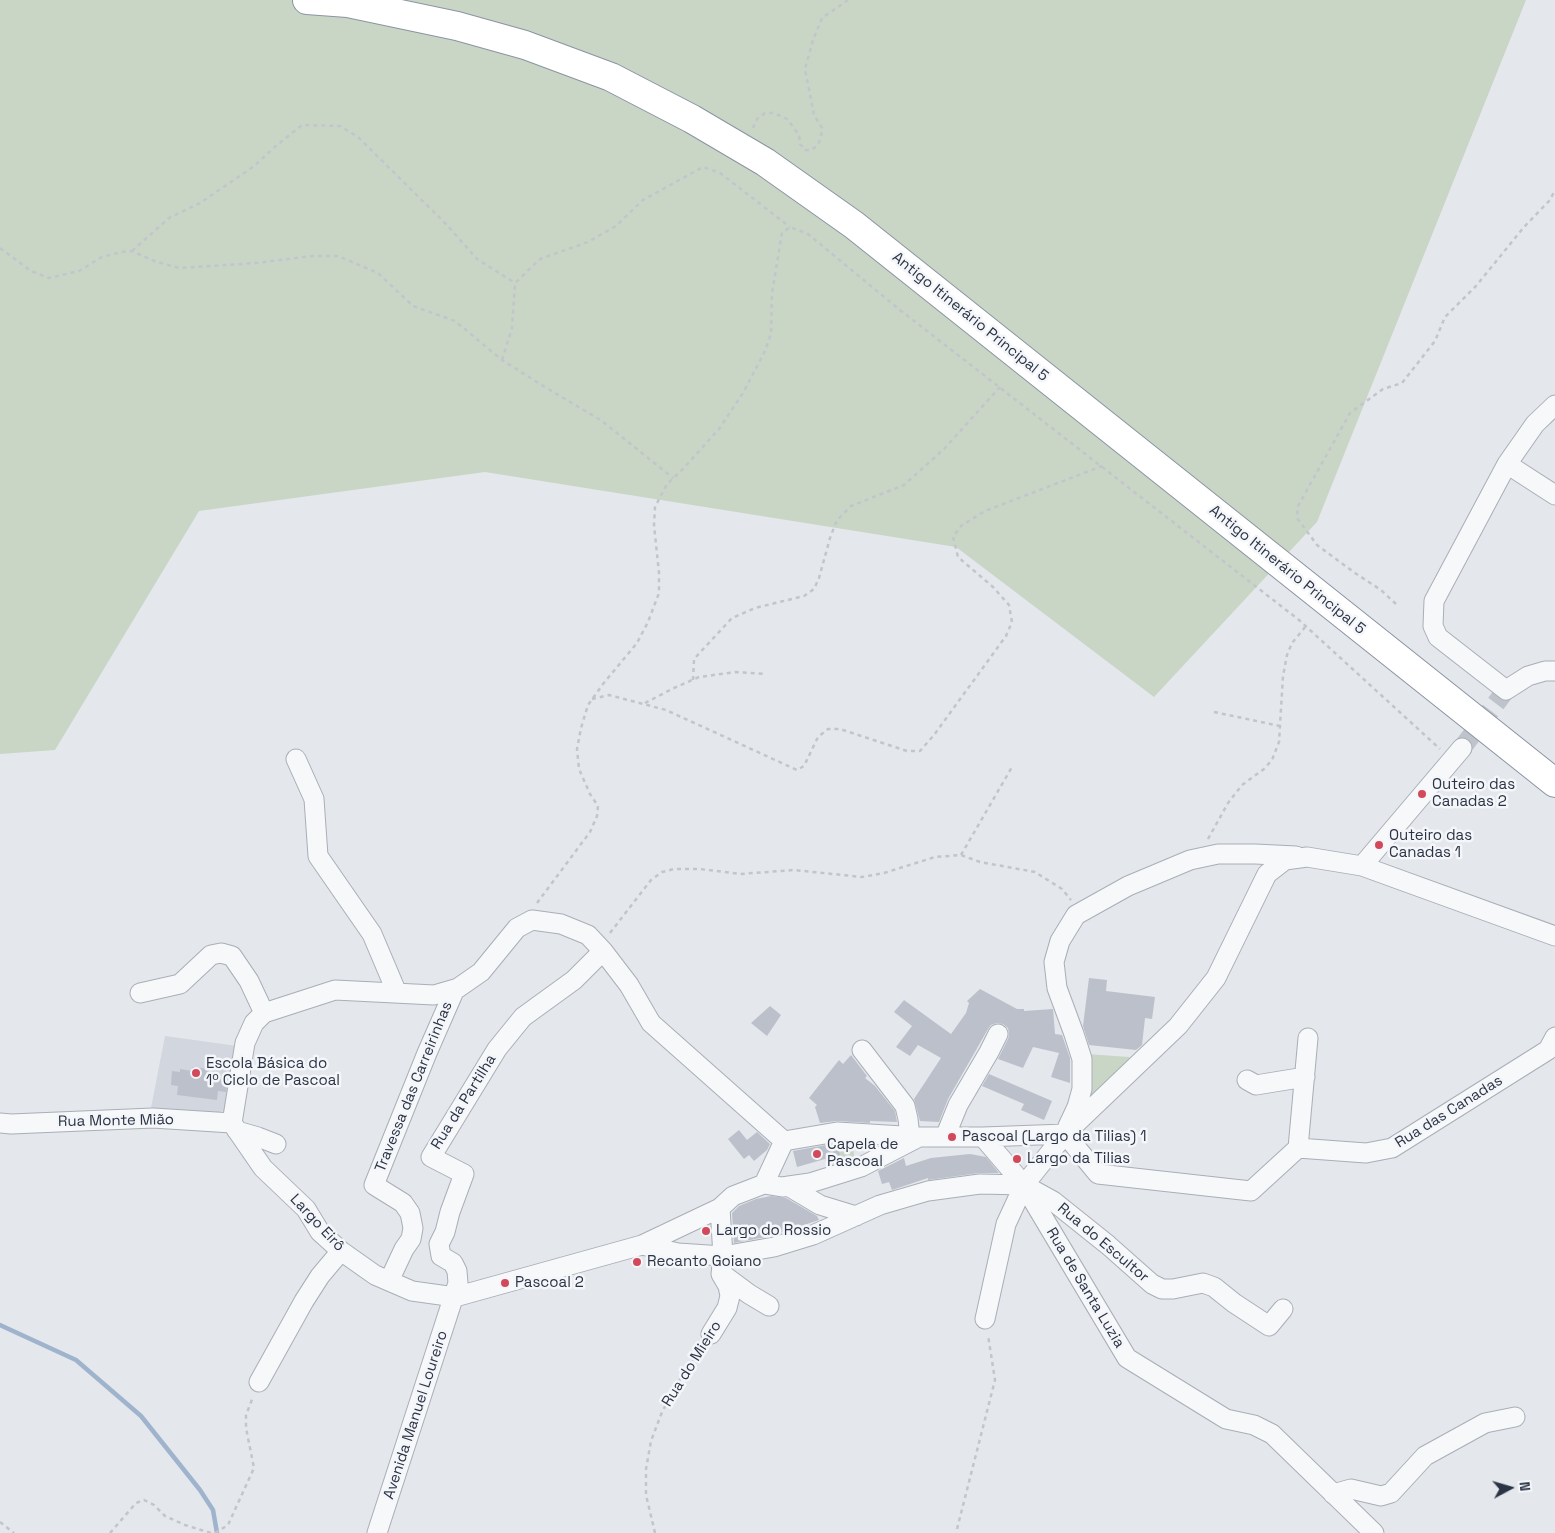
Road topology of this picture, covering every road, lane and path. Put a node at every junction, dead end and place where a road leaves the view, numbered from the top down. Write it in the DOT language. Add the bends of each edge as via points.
graph roads {
  1 [pos="307,0"];
  2 [pos="848,0"];
  3 [pos="753,128"];
  4 [pos="1555,190"];
  5 [pos="790,227"];
  6 [pos="0,248"];
  7 [pos="132,251"];
  8 [pos="515,283"];
  9 [pos="502,360"];
  10 [pos="1000,387"];
  11 [pos="1555,405"];
  12 [pos="1507,464"];
  13 [pos="1102,466"];
  14 [pos="673,478"];
  15 [pos="1555,495"];
  16 [pos="1396,604"];
  17 [pos="1306,626"];
  18 [pos="1555,671"];
  19 [pos="766,674"];
  20 [pos="693,680"];
  21 [pos="592,700"];
  22 [pos="643,704"];
  23 [pos="1214,712"];
  24 [pos="1280,726"];
  25 [pos="1457,753"];
  26 [pos="296,759"];
  27 [pos="1012,767"];
  28 [pos="1555,783"];
  29 [pos="961,855"];
  30 [pos="1307,857"];
  31 [pos="1198,858"];
  32 [pos="1362,866"];
  33 [pos="1076,915"];
  34 [pos="517,928"];
  35 [pos="1555,936"];
  36 [pos="603,951"];
  37 [pos="455,989"];
  38 [pos="140,993"];
  39 [pos="397,993"];
  40 [pos="264,1013"];
  41 [pos="998,1034"];
  42 [pos="1555,1037"];
  43 [pos="1308,1038"];
  44 [pos="862,1050"];
  45 [pos="1305,1077"];
  46 [pos="1247,1080"];
  47 [pos="0,1122"];
  48 [pos="235,1127"];
  49 [pos="855,1133"];
  50 [pos="1065,1134"];
  51 [pos="914,1137"];
  52 [pos="945,1137"];
  53 [pos="983,1137"];
  54 [pos="784,1141"];
  55 [pos="276,1144"];
  56 [pos="1298,1148"];
  57 [pos="861,1167"];
  58 [pos="764,1184"];
  59 [pos="1024,1185"];
  60 [pos="788,1186"];
  61 [pos="720,1208"];
  62 [pos="856,1216"];
  63 [pos="642,1245"];
  64 [pos="341,1251"];
  65 [pos="722,1265"];
  66 [pos="389,1281"];
  67 [pos="455,1297"];
  68 [pos="769,1306"];
  69 [pos="1283,1308"];
  70 [pos="985,1319"];
  71 [pos="710,1334"];
  72 [pos="259,1382"];
  73 [pos="1515,1416"];
  74 [pos="1333,1494"];
  75 [pos="0,1522"];
  76 [pos="957,1529"];
  77 [pos="14,1533"];
  78 [pos="110,1533"];
  79 [pos="211,1533"];
  80 [pos="215,1533"];
  81 [pos="377,1533"];
  82 [pos="655,1533"];
  83 [pos="1374,1533"];
  1 -- 28 [label="highway, Antigo Itinerário Principal 5" via="348,3 457,26 525,45 611,77 692,118 765,162 854,225"];
  2 -- 3 [label="path" via="822,18 812,40 805,69 814,115 822,128 817,146 805,150 787,119 774,113 765,113"];
  4 -- 16 [label="path" via="1476,286 1445,317 1435,341 1402,383 1383,389 1350,412 1298,506 1297,518 1317,545 1382,590"];
  5 -- 8 [label="path" via="720,174 703,167 643,200 616,226 588,242 540,259"];
  5 -- 10 [label="path" via="808,234"];
  5 -- 14 [label="path" via="782,233 772,293 771,334 765,351 719,430"];
  6 -- 7 [label="path" via="31,271 49,278 79,271 102,257"];
  7 -- 8 [label="path" via="169,218 200,203 252,167 302,125 340,126 358,137 477,259"];
  7 -- 9 [label="path" via="179,268 338,256 378,273 413,306 455,321"];
  8 -- 9 [label="path" via="512,328"];
  9 -- 14 [label="path" via="602,421"];
  10 -- 13 [label="path"];
  10 -- 20 [label="path" via="944,449 904,485 851,506 837,520 814,589 804,596 755,608 732,618 694,659"];
  11 -- 12 [label="street" via="1535,424"];
  12 -- 15 [label="street"];
  12 -- 18 [label="street" via="1434,601 1433,626 1438,637 1506,690 1528,676"];
  13 -- 17 [label="path"];
  13 -- 22 [label="path" via="985,511 961,526 953,538 958,557 1009,605 1012,622 1006,636 920,751 907,751 840,729 828,729 818,737 804,766 797,770 666,710"];
  14 -- 21 [label="path" via="655,507 659,592 637,643"];
  17 -- 24 [label="path" via="1292,642 1287,655"];
  17 -- 25 [label="path"];
  19 -- 20 [label="path" via="736,672"];
  20 -- 22 [label="path"];
  21 -- 22 [label="path" via="609,695"];
  21 -- 34 [label="path" via="577,749 579,769 598,806 597,816 590,832"];
  23 -- 24 [label="path"];
  24 -- 31 [label="path" via="1279,742 1272,760 1242,785 1228,803"];
  25 -- 32 [label="street"];
  26 -- 39 [label="street" via="314,799 318,856 372,934"];
  27 -- 29 [label="path"];
  29 -- 33 [label="path" via="980,862 1035,872 1062,889 1072,902"];
  29 -- 36 [label="path" via="935,857 862,877 794,870 740,874 674,868 651,880 609,934"];
  30 -- 31 [label="street" via="1218,854"];
  30 -- 32 [label="street"];
  30 -- 50 [label="street" via="1285,860 1267,874 1216,978 1178,1026"];
  31 -- 33 [label="street" via="1128,886"];
  32 -- 35 [label="street"];
  33 -- 50 [label="street" via="1060,941 1054,962 1057,988 1082,1059 1082,1089"];
  34 -- 36 [label="street" via="532,920 561,924 588,934"];
  34 -- 37 [label="street" via="481,972"];
  36 -- 54 [label="street" via="629,985 651,1023"];
  36 -- 67 [label="street, Rua da Partilha" via="574,980 523,1017 497,1049 430,1157 464,1174 439,1244 441,1256 453,1263 457,1271"];
  37 -- 39 [label="street" via="434,995"];
  37 -- 66 [label="street, Travessa das Carreirinhas" via="374,1185 402,1203 410,1213 411,1239"];
  38 -- 40 [label="street" via="180,984 211,955 221,953 232,956"];
  39 -- 40 [label="street" via="335,990"];
  40 -- 48 [label="street" via="254,1023 245,1042"];
  41 -- 52 [label="street" via="958,1105"];
  42 -- 56 [label="street, Rua das Canadas" via="1548,1050 1392,1148 1366,1152"];
  43 -- 45 [label="street"];
  44 -- 51 [label="street" via="905,1106"];
  45 -- 46 [label="street" via="1256,1085"];
  45 -- 56 [label="street"];
  47 -- 48 [label="street, Rua Monte Mião" via="153,1118"];
  48 -- 55 [label="street, Rua Monte Mião"];
  48 -- 64 [label="street, Largo Eirô" via="263,1168 306,1209 320,1232"];
  49 -- 51 [label="street"];
  49 -- 54 [label="street" via="837,1132"];
  49 -- 57 [label="street" via="866,1146 867,1154"];
  50 -- 53 [label="street"];
  50 -- 56 [label="street" via="1098,1174 1251,1191"];
  50 -- 59 [label="street"];
  51 -- 52 [label="street"];
  51 -- 57 [label="street"];
  52 -- 53 [label="street"];
  53 -- 59 [label="street"];
  54 -- 58 [label="street"];
  57 -- 60 [label="street" via="810,1183"];
  58 -- 60 [label="street"];
  58 -- 61 [label="street" via="733,1196"];
  59 -- 62 [label="street" via="980,1184 928,1191 880,1205"];
  59 -- 69 [label="street, Rua do Escultor" via="1052,1201 1162,1289 1203,1283 1214,1287 1269,1326"];
  59 -- 70 [label="street" via="1006,1224"];
  59 -- 74 [label="street, Rua de Santa Luzia" via="1126,1358 1226,1419 1254,1425 1272,1434"];
  60 -- 62 [label="street" via="820,1205"];
  61 -- 63 [label="street"];
  61 -- 65 [label="street"];
  62 -- 65 [label="street" via="813,1235"];
  63 -- 65 [label="street"];
  63 -- 67 [label="street"];
  64 -- 66 [label="street, Largo Eirô"];
  64 -- 72 [label="street" via="304,1300"];
  65 -- 68 [label="street" via="749,1294"];
  65 -- 71 [label="street, Rua do Mieiro" via="730,1296 727,1308"];
  66 -- 67 [label="street, Largo Eirô" via="412,1290"];
  67 -- 81 [label="street, Avenida Manuel Loureiro"];
  70 -- 76 [label="path" via="995,1380"];
  71 -- 82 [label="path, Rua do Mieiro" via="679,1381 651,1441 646,1495"];
  72 -- 80 [label="path" via="246,1415 254,1468 228,1525"];
  73 -- 74 [label="street" via="1485,1424 1425,1456 1391,1494 1381,1496 1351,1489"];
  74 -- 83 [label="street, Rua de Santa Luzia"];
  75 -- 77 [label="path"];
  78 -- 79 [label="path" via="136,1503 144,1500 165,1516"];
}
